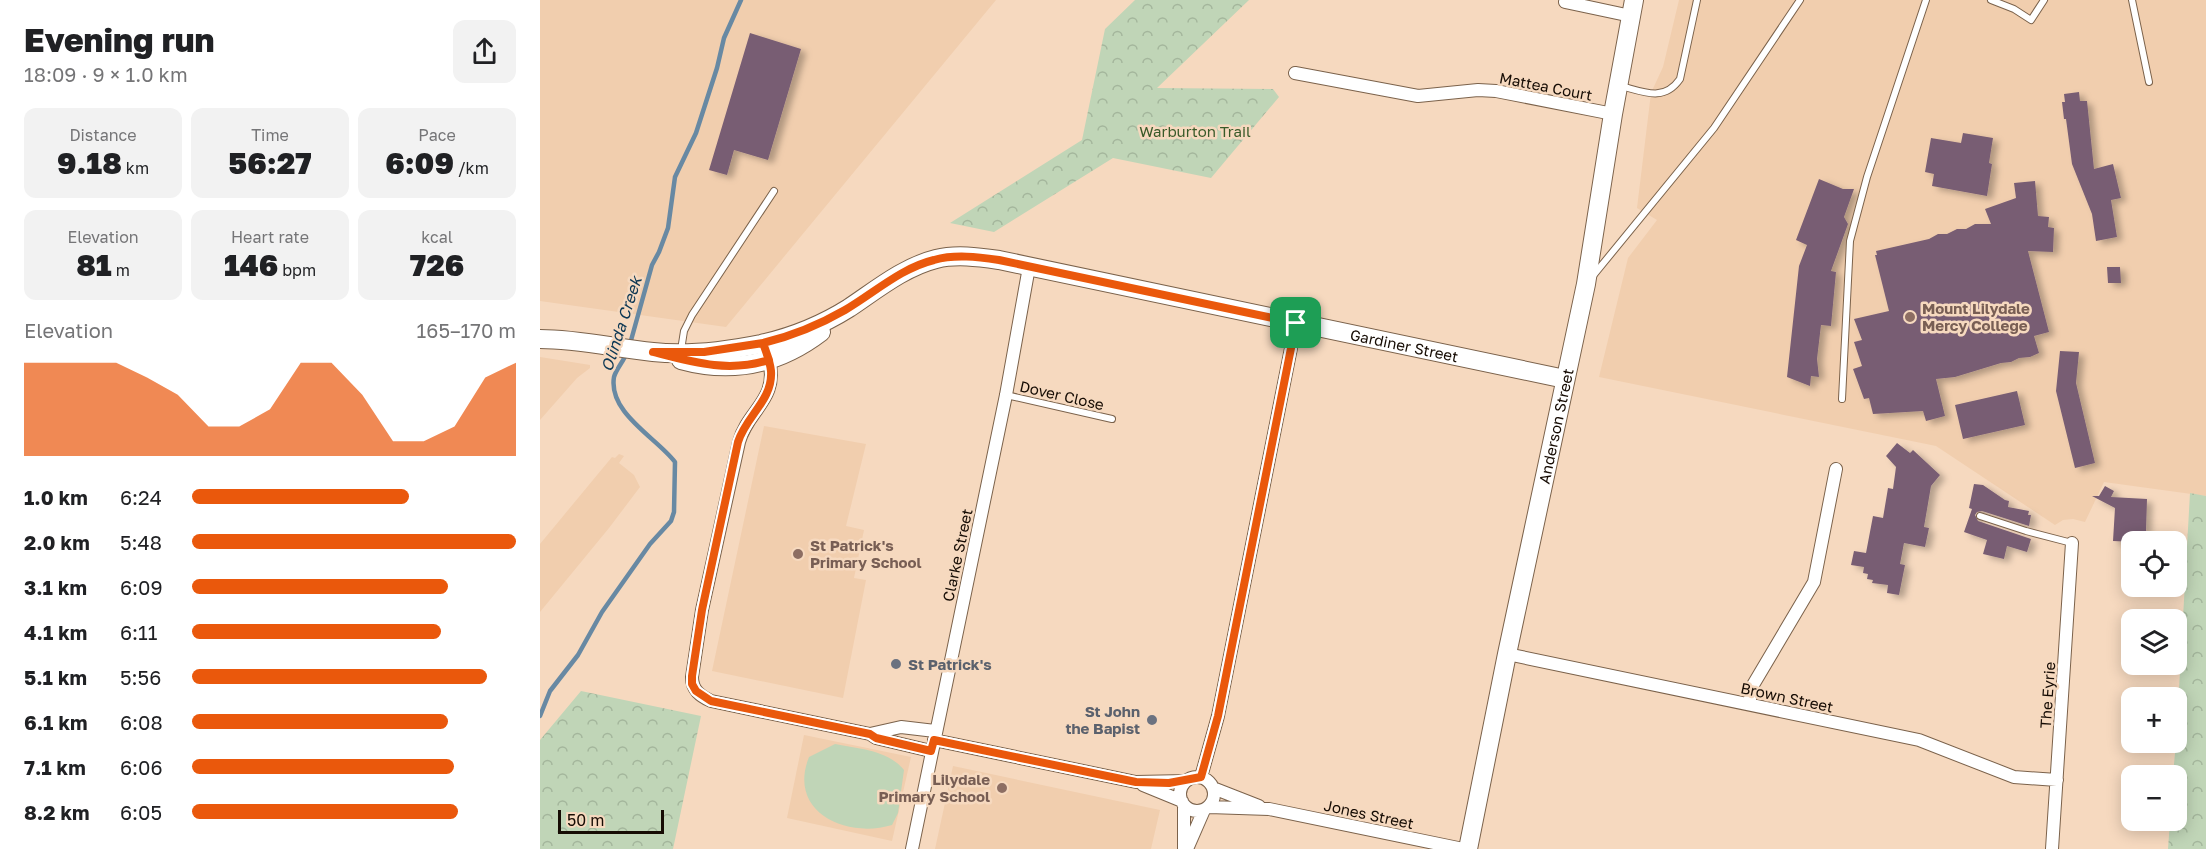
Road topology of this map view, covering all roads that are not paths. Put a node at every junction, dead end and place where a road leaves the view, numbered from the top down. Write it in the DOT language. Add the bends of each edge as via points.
graph roads {
  1 [pos="1697,0"];
  2 [pos="1800,0"];
  3 [pos="1926,0"];
  4 [pos="1991,0"];
  5 [pos="2043,0"];
  6 [pos="2132,0"];
  7 [pos="1565,2"];
  8 [pos="1632,8"];
  9 [pos="1295,73"];
  10 [pos="2149,82"];
  11 [pos="1619,86"];
  12 [pos="1613,114"];
  13 [pos="774,191"];
  14 [pos="1029,267"];
  15 [pos="1586,284"];
  16 [pos="1296,323"];
  17 [pos="540,332"];
  18 [pos="540,339"];
  19 [pos="561,339"];
  20 [pos="653,352"];
  21 [pos="766,352"];
  22 [pos="680,354"];
  23 [pos="1565,379"];
  24 [pos="1006,395"];
  25 [pos="1842,399"];
  26 [pos="1112,419"];
  27 [pos="1836,469"];
  28 [pos="1980,516"];
  29 [pos="2072,543"];
  30 [pos="1507,654"];
  31 [pos="1749,704"];
  32 [pos="870,734"];
  33 [pos="933,741"];
  34 [pos="1201,777"];
  35 [pos="2057,780"];
  36 [pos="1186,781"];
  37 [pos="1136,782"];
  38 [pos="1213,788"];
  39 [pos="1183,803"];
  40 [pos="1206,808"];
  41 [pos="1269,809"];
  42 [pos="912,849"];
  43 [pos="1186,849"];
  44 [pos="1463,849"];
  45 [pos="1468,849"];
  46 [pos="2052,849"];
  1 -- 11 [label="lane" via="1680,79 1675,86 1660,94"];
  2 -- 15 [label="lane" via="1714,128"];
  3 -- 25 [label="lane" via="1867,177 1850,241"];
  4 -- 5 [label="lane" via="2031,20"];
  6 -- 10 [label="lane"];
  7 -- 8 [label="street"];
  8 -- 11 [label="main road, Anderson Street"];
  9 -- 12 [label="street, Mattea Court" via="1418,96 1496,91"];
  11 -- 12 [label="main road, Anderson Street"];
  12 -- 15 [label="main road, Anderson Street"];
  13 -- 22 [label="lane" via="692,315"];
  14 -- 16 [label="main road, Gardiner Street"];
  14 -- 21 [label="main road, Gardiner Street" via="971,257 934,260 904,273 846,309 796,349"];
  14 -- 24 [label="street, Clarke Street"];
  15 -- 23 [label="main road, Anderson Street"];
  16 -- 23 [label="main road, Gardiner Street"];
  16 -- 34 [label="street" via="1218,716"];
  17 -- 19 [label="main road"];
  18 -- 19 [label="main road"];
  19 -- 20 [label="main road"];
  20 -- 21 [label="main road" via="694,363 743,366"];
  20 -- 22 [label="main road"];
  21 -- 22 [label="main road" via="731,349"];
  21 -- 32 [label="street" via="770,389 740,437 702,610 692,680 696,691 711,701"];
  23 -- 30 [label="main road, Anderson Street"];
  24 -- 26 [label="lane, Dover Close"];
  24 -- 33 [label="street, Clarke Street"];
  27 -- 31 [label="street" via="1814,582 1754,686"];
  28 -- 29 [label="lane"];
  29 -- 35 [label="street, The Eyrie"];
  30 -- 31 [label="street, Brown Street"];
  30 -- 45 [label="main road, Anderson Street"];
  31 -- 35 [label="street, Brown Street" via="1919,740 2014,777"];
  32 -- 33 [label="street" via="876,738"];
  32 -- 33 [label="street" via="901,727"];
  33 -- 37 [label="street"];
  33 -- 42 [label="street, Clarke Street"];
  34 -- 36 [label="street"];
  34 -- 38 [label="street"];
  35 -- 46 [label="street, The Eyrie"];
  36 -- 37 [label="street"];
  36 -- 39 [label="street" via="1181,790"];
  37 -- 39 [label="street"];
  38 -- 40 [label="street" via="1214,798"];
  38 -- 41 [label="street, Jones Street"];
  39 -- 40 [label="street" via="1193,811"];
  39 -- 43 [label="street"];
  40 -- 41 [label="street, Jones Street"];
  40 -- 43 [label="street"];
  41 -- 44 [label="street, Jones Street"];
}
